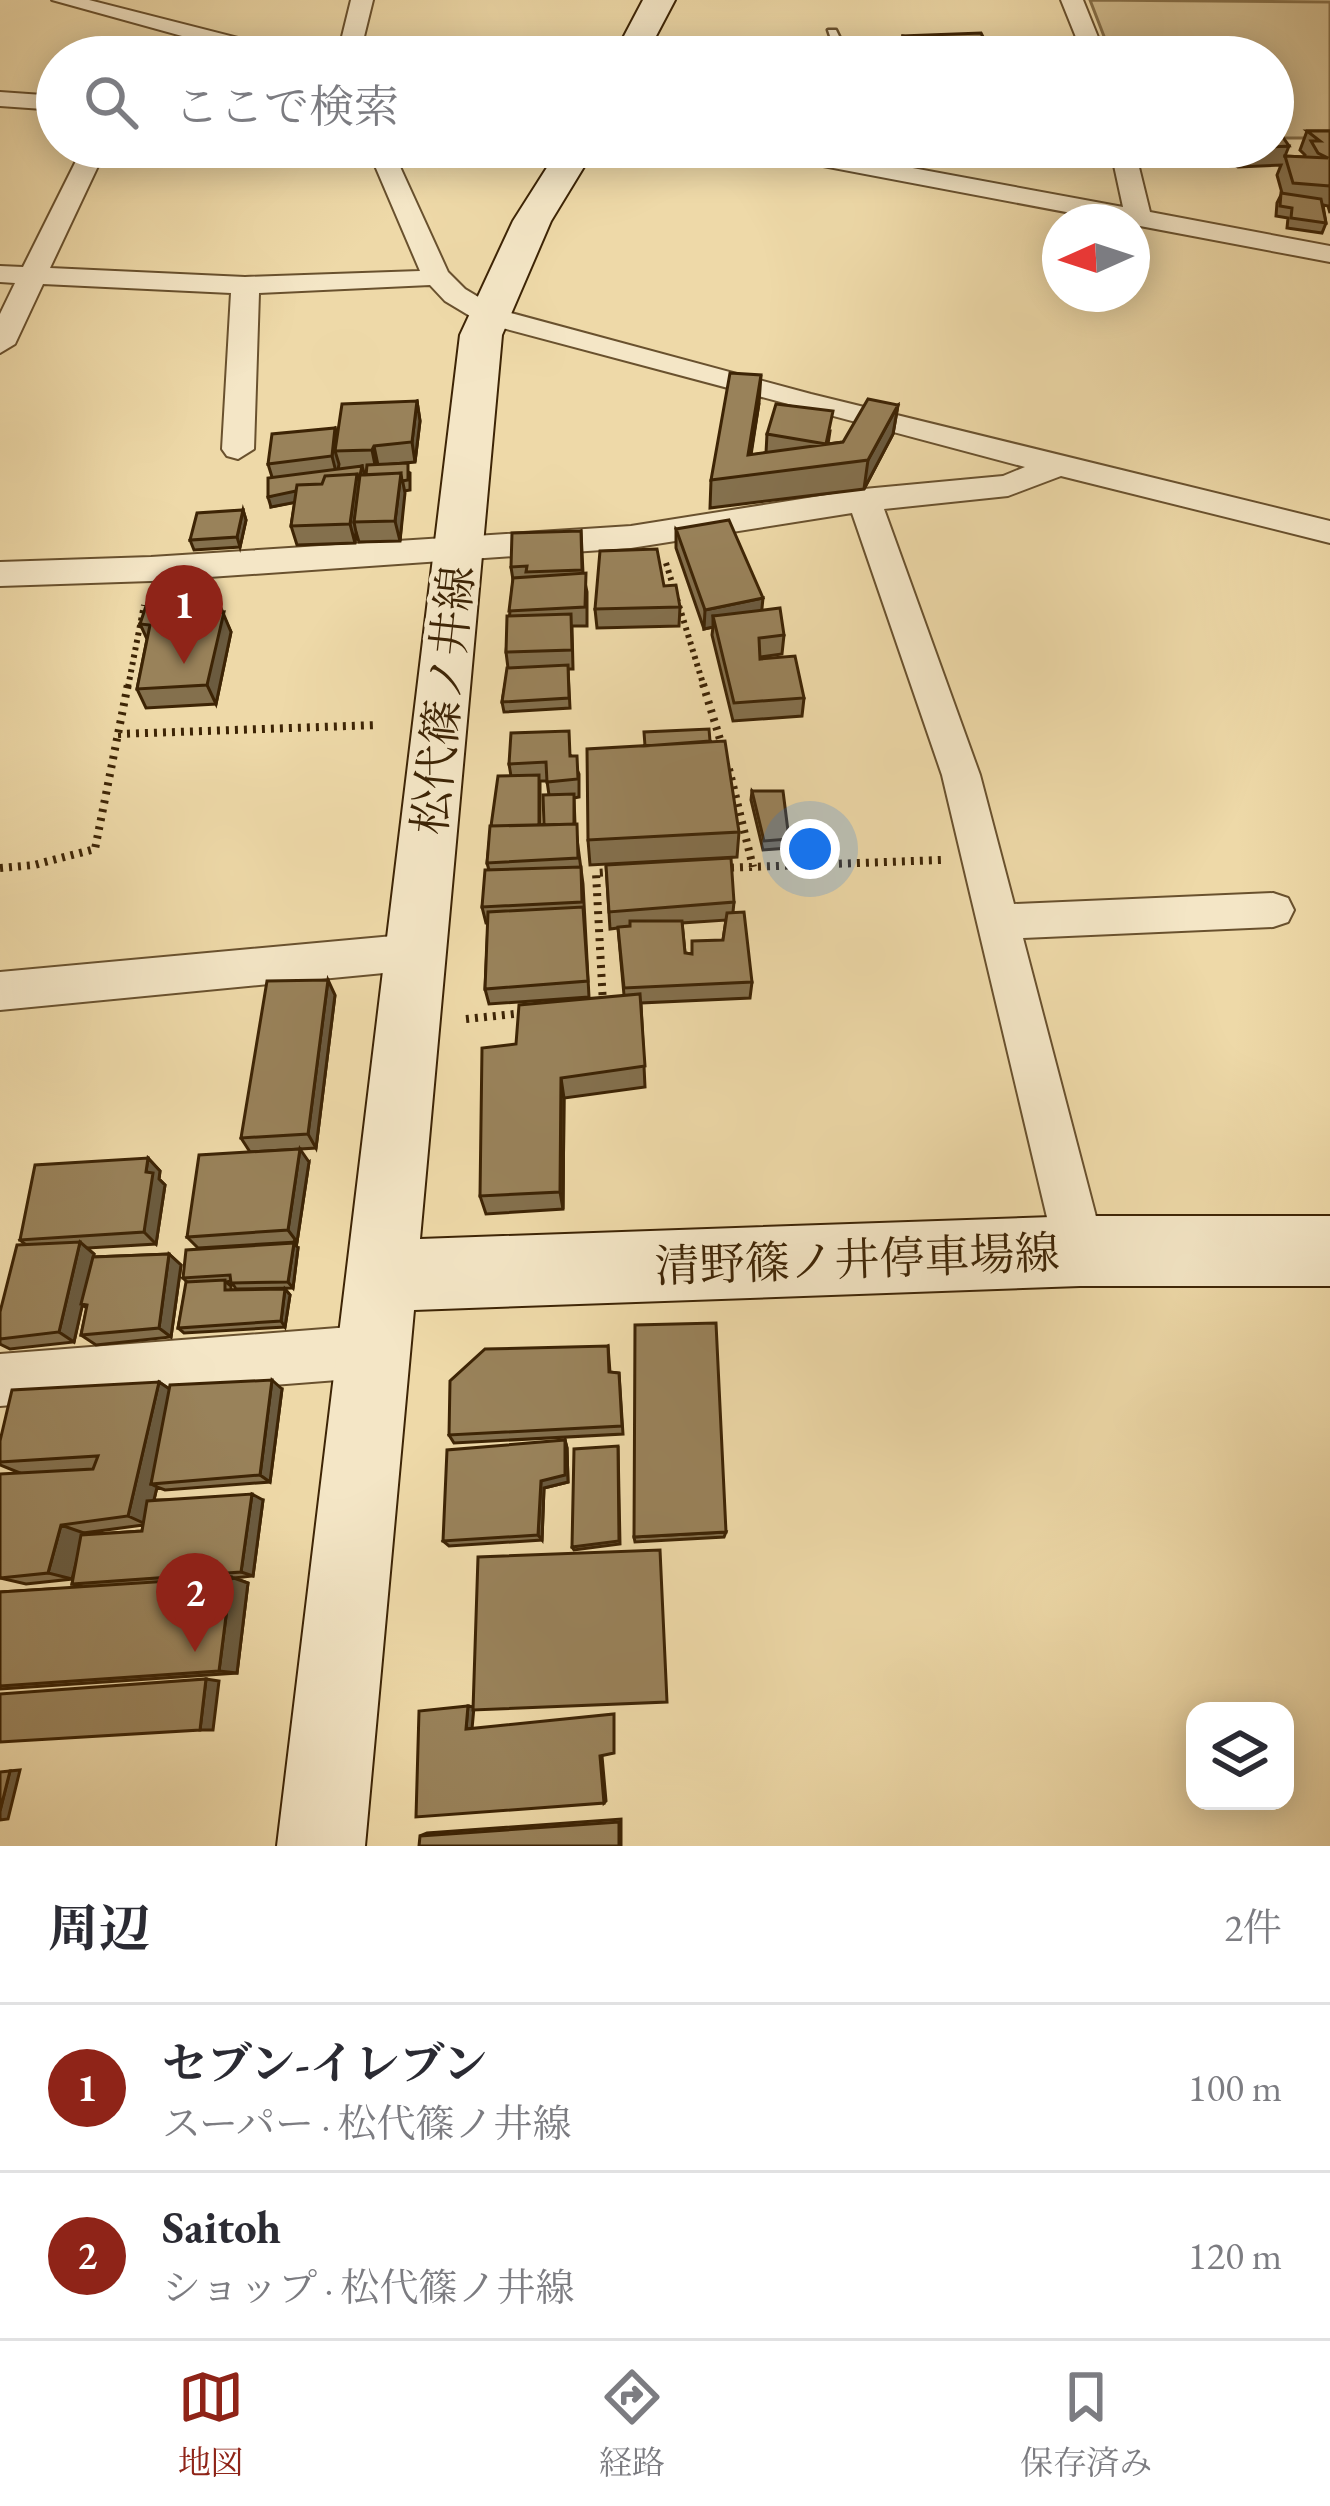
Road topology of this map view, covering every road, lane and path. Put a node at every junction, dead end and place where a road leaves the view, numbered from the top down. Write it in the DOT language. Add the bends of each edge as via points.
graph roads {
  1 [pos="63,0"];
  2 [pos="362,0"];
  3 [pos="659,0"];
  4 [pos="1072,0"];
  5 [pos="832,32"];
  6 [pos="175,36"];
  7 [pos="353,36"];
  8 [pos="640,36"];
  9 [pos="834,36"];
  10 [pos="1087,36"];
  11 [pos="0,99"];
  12 [pos="36,102"];
  13 [pos="85,168"];
  14 [pos="388,168"];
  15 [pos="565,168"];
  16 [pos="924,168"];
  17 [pos="1127,168"];
  18 [pos="1085,204"];
  19 [pos="1135,204"];
  20 [pos="1150,218"];
  21 [pos="1330,254"];
  22 [pos="0,274"];
  23 [pos="35,275"];
  24 [pos="436,275"];
  25 [pos="245,285"];
  26 [pos="490,316"];
  27 [pos="0,344"];
  28 [pos="238,449"];
  29 [pos="1062,464"];
  30 [pos="864,500"];
  31 [pos="1330,532"];
  32 [pos="656,533"];
  33 [pos="459,548"];
  34 [pos="151,569"];
  35 [pos="0,574"];
  36 [pos="378,725"];
  37 [pos="118,734"];
  38 [pos="982,858"];
  39 [pos="753,867"];
  40 [pos="0,868"];
  41 [pos="708,868"];
  42 [pos="619,872"];
  43 [pos="1273,910"];
  44 [pos="998,922"];
  45 [pos="415,952"];
  46 [pos="0,991"];
  47 [pos="580,1008"];
  48 [pos="535,1012"];
  49 [pos="466,1019"];
  50 [pos="1080,1251"];
  51 [pos="1330,1251"];
  52 [pos="380,1314"];
  53 [pos="0,1380"];
  54 [pos="321,1846"];
  1 -- 6 [label="street"];
  2 -- 7 [label="street"];
  3 -- 8 [label="main road"];
  4 -- 10 [label="street"];
  5 -- 9 [label="lane"];
  11 -- 12 [label="street"];
  13 -- 23 [label="street"];
  14 -- 24 [label="street"];
  15 -- 26 [label="main road, 松代篠ノ井線"];
  16 -- 18 [label="street"];
  17 -- 19 [label="street"];
  20 -- 21 [label="street"];
  22 -- 23 [label="street"];
  23 -- 25 [label="street"];
  23 -- 27 [label="street"];
  24 -- 25 [label="street"];
  24 -- 26 [label="street"];
  25 -- 28 [label="street"];
  26 -- 29 [label="street"];
  26 -- 33 [label="main road, 松代篠ノ井線" via="481,335"];
  29 -- 30 [label="street" via="1008,486"];
  29 -- 31 [label="street"];
  30 -- 32 [label="street"];
  30 -- 38 [label="street" via="961,775"];
  32 -- 33 [label="street"];
  32 -- 39 [label="path" via="709,691"];
  33 -- 34 [label="street"];
  33 -- 45 [label="main road, 松代篠ノ井線"];
  34 -- 35 [label="street"];
  34 -- 37 [label="path"];
  36 -- 37 [label="path"];
  37 -- 40 [label="path" via="94,849"];
  38 -- 39 [label="path"];
  38 -- 44 [label="street"];
  39 -- 41 [label="path"];
  42 -- 47 [label="path" via="596,872 603,1006"];
  43 -- 44 [label="street"];
  44 -- 50 [label="street"];
  45 -- 46 [label="street"];
  45 -- 52 [label="main road, 松代篠ノ井線"];
  48 -- 49 [label="path"];
  50 -- 51 [label="main road, 清野篠ノ井停車場線"];
  50 -- 52 [label="main road, 清野篠ノ井停車場線"];
  52 -- 53 [label="street"];
  52 -- 54 [label="main road, 松代篠ノ井線"];
}
